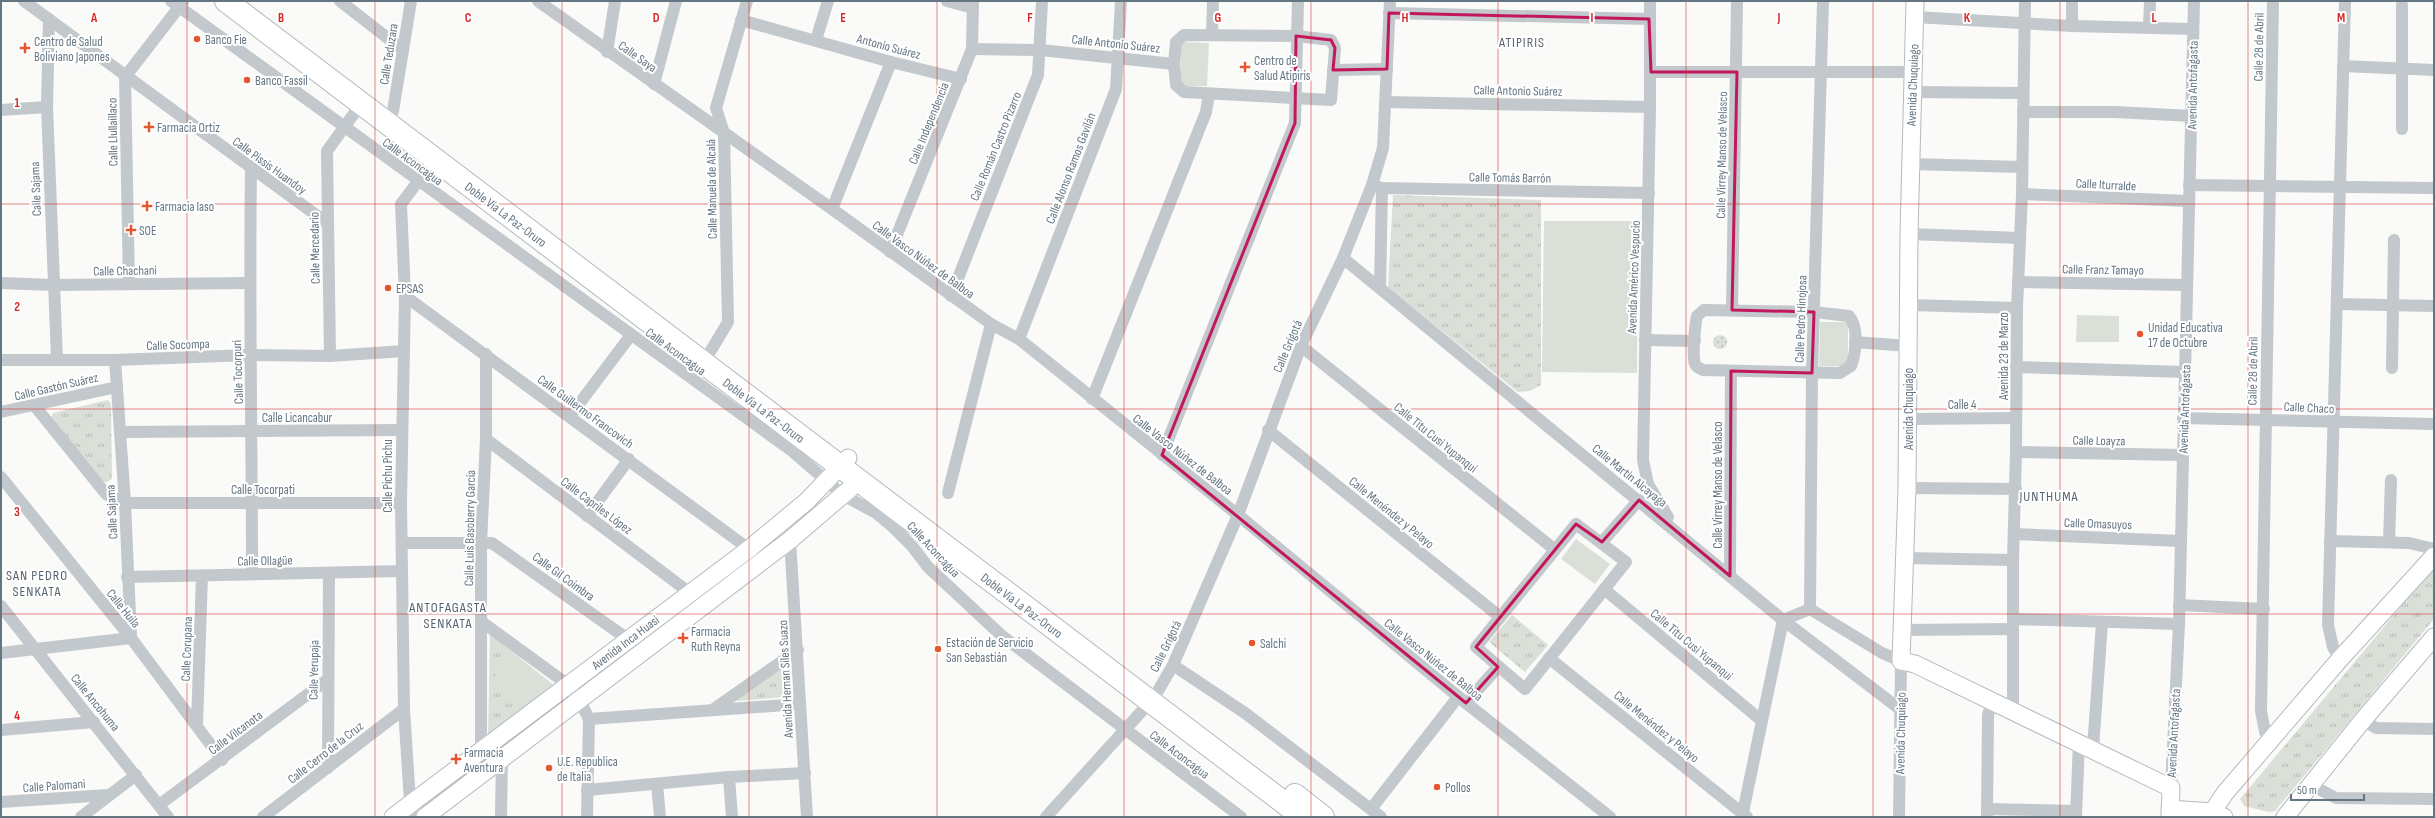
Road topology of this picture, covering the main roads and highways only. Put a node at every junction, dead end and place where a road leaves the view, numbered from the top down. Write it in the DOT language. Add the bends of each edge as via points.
graph roads {
  1 [pos="226,1"];
  2 [pos="249,1"];
  3 [pos="838,469"];
  4 [pos="1154,696"];
  5 [pos="1303,817"];
  6 [pos="1323,817"];
  1 -- 3 [label="highway, Doble Vía La Paz-Oruro"];
  2 -- 3 [label="highway, Doble Vía La Paz-Oruro" via="710,352"];
  3 -- 4 [label="highway, Doble Vía La Paz-Oruro"];
  3 -- 4 [label="highway, Doble Vía La Paz-Oruro" via="851,488"];
  4 -- 5 [label="highway, Doble Vía La Paz-Oruro"];
  4 -- 6 [label="highway, Doble Vía La Paz-Oruro"];
}
